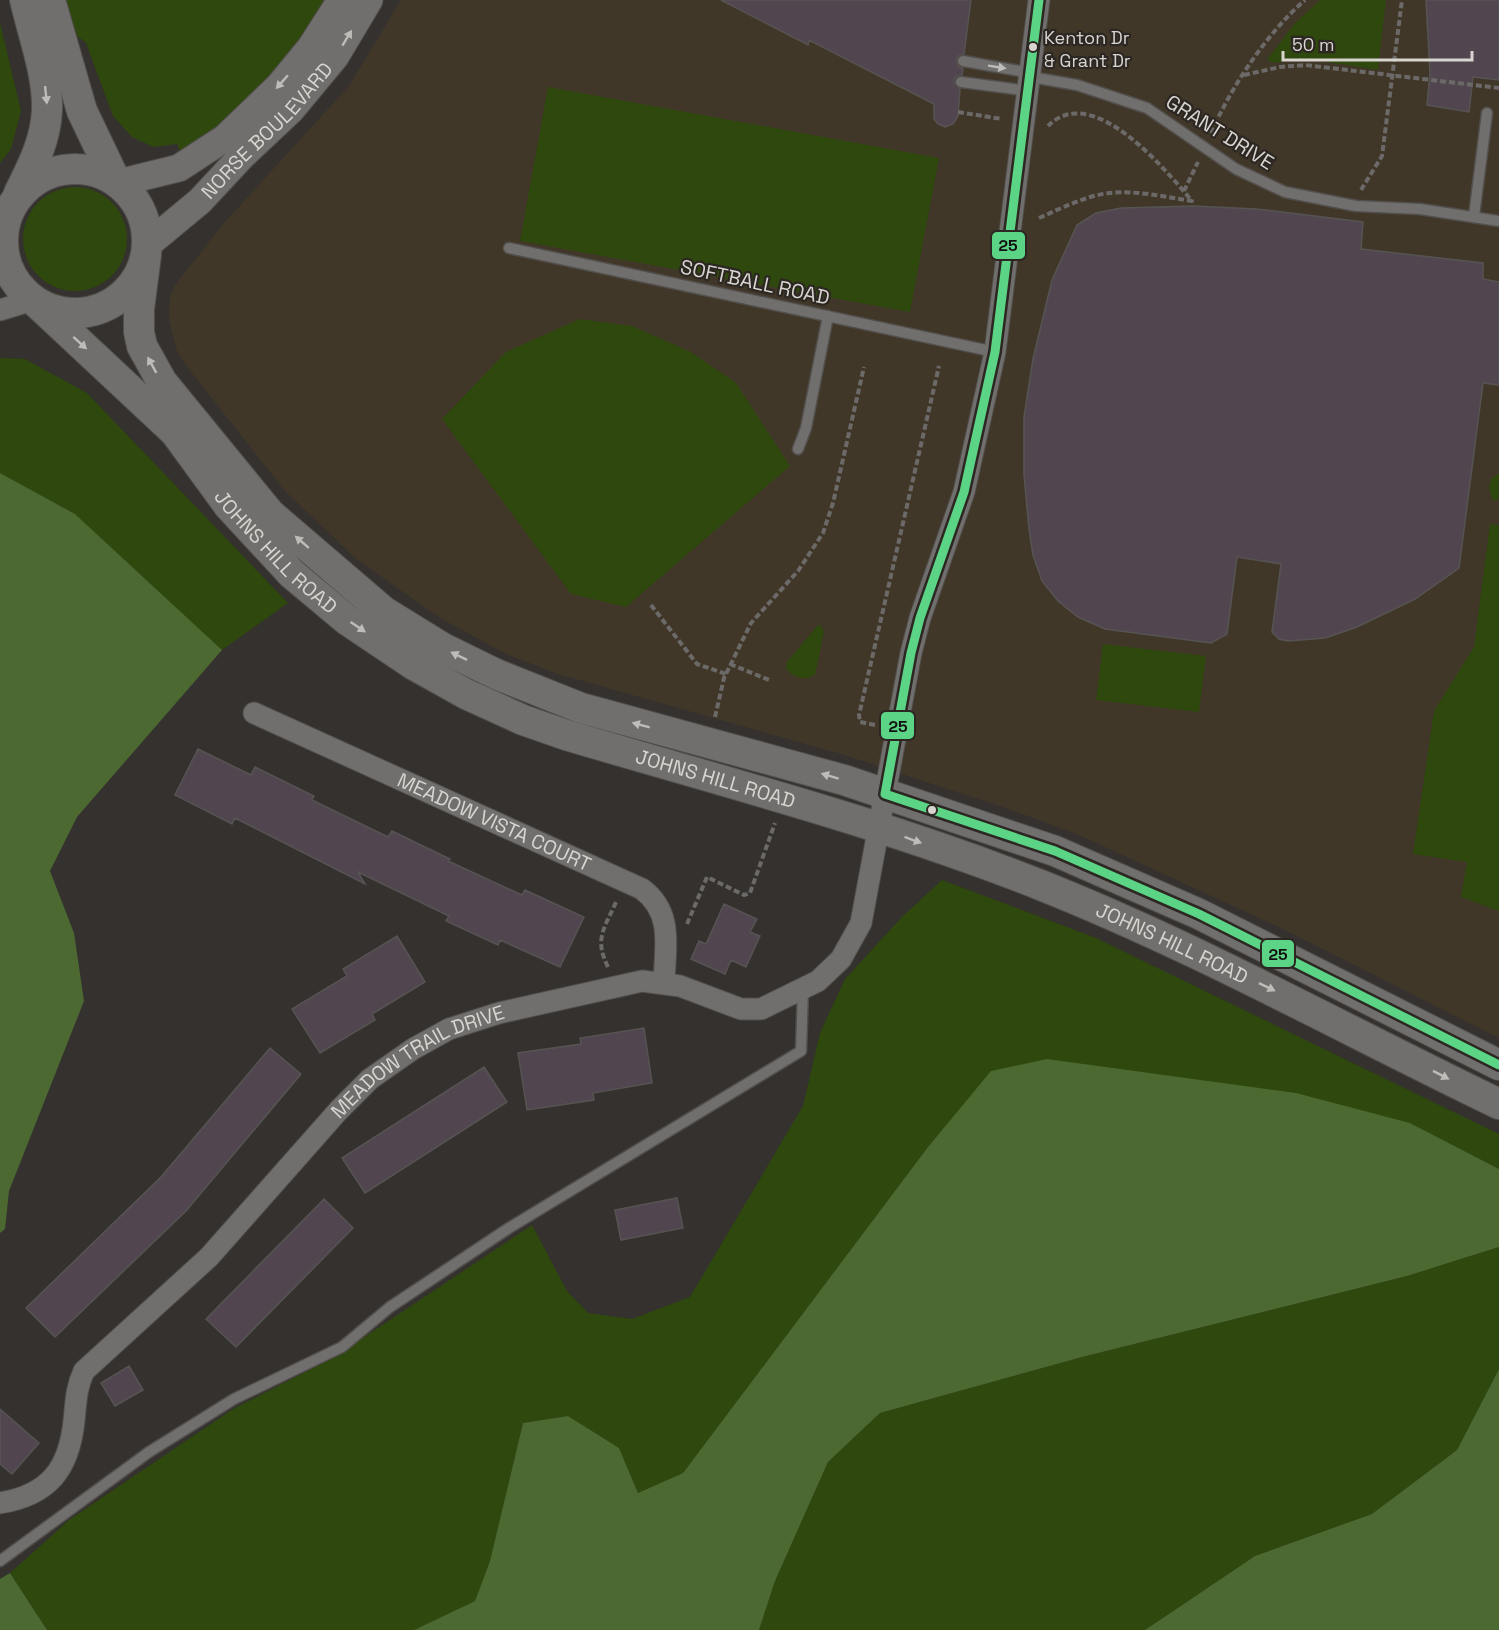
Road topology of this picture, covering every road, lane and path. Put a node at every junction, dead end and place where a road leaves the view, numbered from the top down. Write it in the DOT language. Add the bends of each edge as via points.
graph roads {
  1 [pos="26,0"];
  2 [pos="50,0"];
  3 [pos="341,0"];
  4 [pos="369,0"];
  5 [pos="1040,0"];
  6 [pos="1305,0"];
  7 [pos="1402,0"];
  8 [pos="963,61"];
  9 [pos="1244,75"];
  10 [pos="1392,75"];
  11 [pos="1030,80"];
  12 [pos="961,82"];
  13 [pos="1499,88"];
  14 [pos="958,112"];
  15 [pos="1487,112"];
  16 [pos="1009,120"];
  17 [pos="1048,126"];
  18 [pos="1205,147"];
  19 [pos="116,181"];
  20 [pos="1184,191"];
  21 [pos="20,193"];
  22 [pos="1356,206"];
  23 [pos="1474,216"];
  24 [pos="1039,218"];
  25 [pos="1499,221"];
  26 [pos="2,225"];
  27 [pos="509,248"];
  28 [pos="146,250"];
  29 [pos="35,301"];
  30 [pos="0,310"];
  31 [pos="828,316"];
  32 [pos="995,352"];
  33 [pos="939,366"];
  34 [pos="864,367"];
  35 [pos="798,449"];
  36 [pos="651,605"];
  37 [pos="730,664"];
  38 [pos="726,674"];
  39 [pos="769,680"];
  40 [pos="254,713"];
  41 [pos="713,724"];
  42 [pos="883,726"];
  43 [pos="885,794"];
  44 [pos="776,822"];
  45 [pos="880,827"];
  46 [pos="626,882"];
  47 [pos="665,921"];
  48 [pos="664,983"];
  49 [pos="619,987"];
  50 [pos="803,989"];
  51 [pos="1499,1065"];
  52 [pos="1499,1104"];
  53 [pos="0,1503"];
  54 [pos="0,1561"];
  1 -- 21 [label="main road, one-way" via="47,110 39,152"];
  2 -- 19 [label="main road" via="82,111"];
  3 -- 19 [label="street, NORSE BOULEVARD, one-way" via="311,47 279,86 225,138 178,168"];
  28 -- 4 [label="street, NORSE BOULEVARD, one-way" via="291,110 335,57"];
  5 -- 11 [label="street, MEADOW TRAIL DRIVE"];
  6 -- 9 [label="path"];
  7 -- 10 [label="path"];
  8 -- 11 [label="lane, one-way"];
  9 -- 10 [label="path" via="1305,65"];
  9 -- 18 [label="path" via="1220,113"];
  10 -- 13 [label="path"];
  10 -- 22 [label="path" via="1382,156"];
  11 -- 12 [label="lane"];
  11 -- 18 [label="lane, GRANT DRIVE" via="1077,85 1147,108"];
  11 -- 32 [label="street, MEADOW TRAIL DRIVE"];
  14 -- 16 [label="path"];
  15 -- 23 [label="lane"];
  17 -- 20 [label="path" via="1065,113 1111,123 1137,143"];
  18 -- 20 [label="path"];
  18 -- 22 [label="lane, GRANT DRIVE" via="1236,169 1285,192"];
  19 -- 21 [label="main road" via="96,171 75,168 54,171"];
  19 -- 28 [label="main road" via="131,194 142,213"];
  20 -- 24 [label="path" via="1192,201 1108,193"];
  21 -- 26 [label="main road"];
  22 -- 23 [label="lane, GRANT DRIVE"];
  23 -- 25 [label="lane, GRANT DRIVE"];
  26 -- 29 [label="main road" via="2,248 8,269 20,288"];
  27 -- 31 [label="lane, SOFTBALL ROAD"];
  28 -- 29 [label="main road" via="138,276 123,295 104,307 82,313 58,311"];
  43 -- 28 [label="main road, JOHNS HILL ROAD, one-way" via="542,694 443,648 383,611 270,514 162,382 142,346 139,332"];
  29 -- 30 [label="street"];
  29 -- 45 [label="main road, JOHNS HILL ROAD, one-way" via="175,432 229,506 292,574 347,620 414,665 514,716 566,735"];
  31 -- 32 [label="lane, SOFTBALL ROAD"];
  31 -- 35 [label="lane" via="806,428"];
  32 -- 43 [label="street, MEADOW TRAIL DRIVE" via="964,492 913,644"];
  33 -- 42 [label="path" via="859,715 860,722"];
  34 -- 37 [label="path" via="823,533 798,571 751,623"];
  36 -- 38 [label="path" via="697,664"];
  37 -- 38 [label="path"];
  37 -- 39 [label="path"];
  38 -- 41 [label="path"];
  40 -- 46 [label="street, MEADOW VISTA COURT"];
  43 -- 45 [label="street, MEADOW TRAIL DRIVE"];
  43 -- 51 [label="main road, JOHNS HILL ROAD" via="1055,851 1199,914"];
  44 -- 47 [label="path" via="750,893 744,895 707,877 688,924"];
  45 -- 50 [label="street, MEADOW TRAIL DRIVE" via="861,923 854,940 841,960"];
  45 -- 52 [label="main road, JOHNS HILL ROAD, one-way" via="1137,925"];
  46 -- 47 [label="street, MEADOW VISTA COURT" via="652,897"];
  46 -- 49 [label="path" via="600,939 600,951"];
  47 -- 48 [label="street"];
  48 -- 49 [label="street, MEADOW TRAIL DRIVE" via="642,981"];
  48 -- 50 [label="street, MEADOW TRAIL DRIVE" via="741,1009 761,1009"];
  49 -- 53 [label="street, MEADOW TRAIL DRIVE" via="499,1013 449,1029 370,1079 209,1257 84,1371 75,1396 69,1448 51,1482 15,1501"];
  50 -- 54 [label="lane" via="801,1051 509,1228 390,1307 342,1347 234,1399 149,1452"];
}
